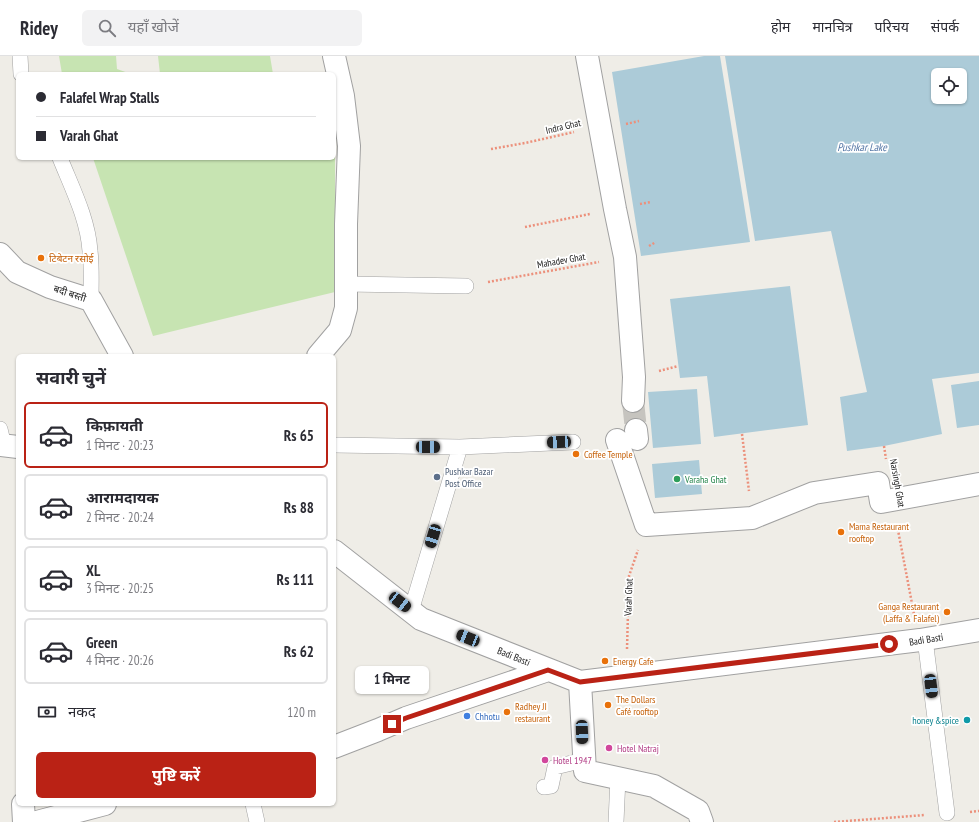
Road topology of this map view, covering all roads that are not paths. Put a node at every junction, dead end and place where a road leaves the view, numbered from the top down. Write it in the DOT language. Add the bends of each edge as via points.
graph roads {
  1 [pos="20,56"];
  2 [pos="334,56"];
  3 [pos="587,56"];
  4 [pos="22,72"];
  5 [pos="61,160"];
  6 [pos="0,254"];
  7 [pos="346,284"];
  8 [pos="466,286"];
  9 [pos="91,300"];
  10 [pos="121,354"];
  11 [pos="320,354"];
  12 [pos="633,401"];
  13 [pos="630,436"];
  14 [pos="573,442"];
  15 [pos="336,444"];
  16 [pos="460,447"];
  17 [pos="979,484"];
  18 [pos="336,553"];
  19 [pos="411,611"];
  20 [pos="979,630"];
  21 [pos="922,640"];
  22 [pos="548,670"];
  23 [pos="580,682"];
  24 [pos="336,746"];
  25 [pos="584,760"];
  26 [pos="618,778"];
  27 [pos="544,787"];
  28 [pos="23,806"];
  29 [pos="98,806"];
  30 [pos="253,806"];
  31 [pos="947,813"];
  32 [pos="24,822"];
  33 [pos="37,822"];
  34 [pos="257,822"];
  35 [pos="616,822"];
  36 [pos="702,822"];
  1 -- 4 [label="lane"];
  2 -- 7 [label="street" via="349,146"];
  3 -- 12 [label="street" via="625,257 634,377"];
  5 -- 9 [label="lane" via="86,228 90,250"];
  6 -- 9 [label="street, बदी बस्ती" via="17,272 50,287"];
  7 -- 8 [label="lane"];
  7 -- 11 [label="street" via="346,308 340,330"];
  9 -- 10 [label="street, बदी बस्ती"];
  13 -- 17 [label="street" via="646,525 752,518 814,493 878,483 881,502"];
  14 -- 16 [label="lane"];
  15 -- 16 [label="lane"];
  16 -- 19 [label="lane"];
  18 -- 19 [label="street, Badi Basti"];
  19 -- 22 [label="street, Badi Basti" via="421,619"];
  20 -- 21 [label="street, Badi Basti"];
  21 -- 23 [label="street, Badi Basti"];
  21 -- 31 [label="lane"];
  22 -- 23 [label="street, Badi Basti"];
  22 -- 24 [label="street" via="406,718"];
  23 -- 25 [label="street"];
  25 -- 26 [label="street" via="585,771"];
  25 -- 27 [label="lane" via="555,767 551,786"];
  26 -- 35 [label="lane"];
  26 -- 36 [label="street" via="654,786 698,811"];
  28 -- 32 [label="street"];
  29 -- 33 [label="street"];
  30 -- 34 [label="lane"];
}
